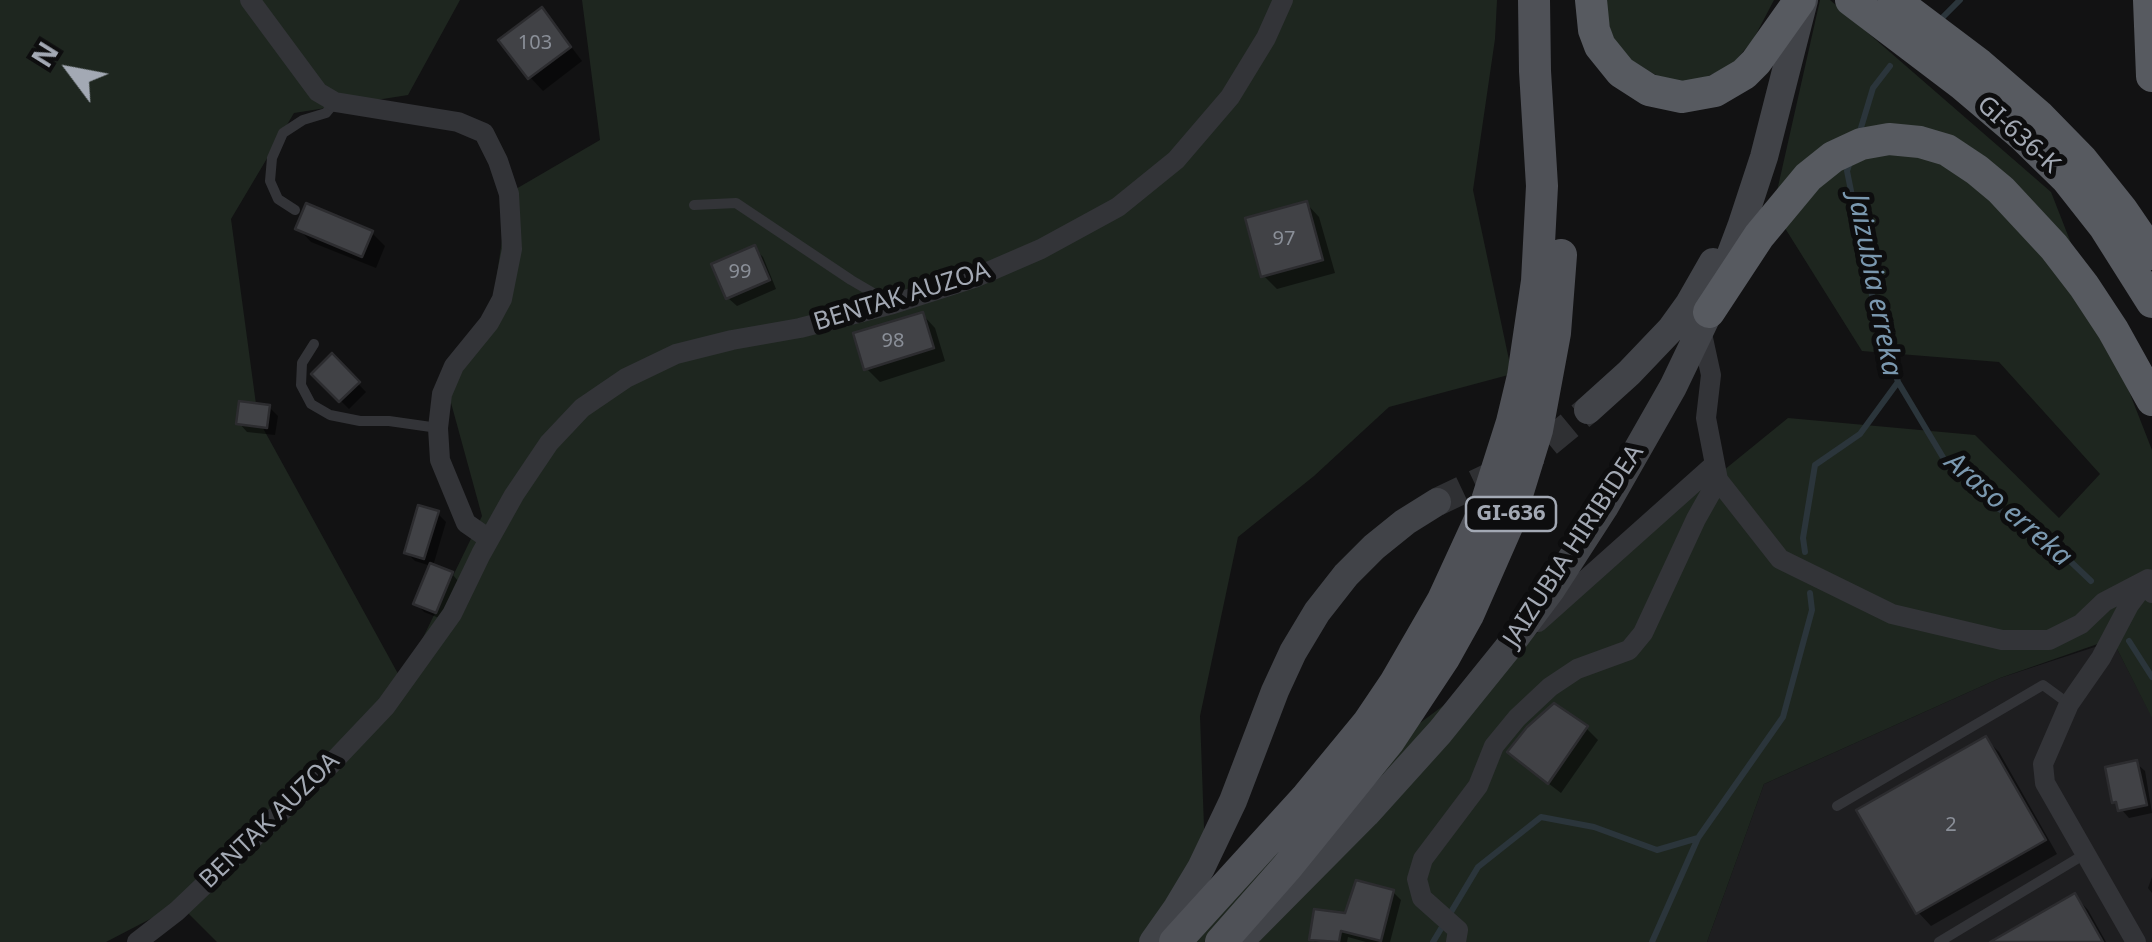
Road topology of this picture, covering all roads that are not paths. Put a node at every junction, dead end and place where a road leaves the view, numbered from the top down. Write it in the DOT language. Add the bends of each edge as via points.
graph roads {
  1 [pos="250,0"];
  2 [pos="1284,0"];
  3 [pos="1536,0"];
  4 [pos="1591,0"];
  5 [pos="1802,0"];
  6 [pos="1851,0"];
  7 [pos="1894,0"];
  8 [pos="2149,0"];
  9 [pos="1785,74"];
  10 [pos="2152,76"];
  11 [pos="335,102"];
  12 [pos="694,205"];
  13 [pos="295,210"];
  14 [pos="2152,254"];
  15 [pos="2152,302"];
  16 [pos="893,304"];
  17 [pos="1704,321"];
  18 [pos="314,344"];
  19 [pos="2152,400"];
  20 [pos="1588,410"];
  21 [pos="438,428"];
  22 [pos="1717,472"];
  23 [pos="1436,502"];
  24 [pos="489,539"];
  25 [pos="2151,583"];
  26 [pos="1507,650"];
  27 [pos="2070,704"];
  28 [pos="1837,806"];
  29 [pos="2086,854"];
  30 [pos="1455,933"];
  31 [pos="137,942"];
  32 [pos="1152,942"];
  33 [pos="1176,942"];
  34 [pos="1221,942"];
  35 [pos="1240,942"];
  36 [pos="1938,942"];
  37 [pos="2136,942"];
  1 -- 11 [label="street" via="318,92"];
  2 -- 16 [label="street, BENTAK AUZOA" via="1230,97 1176,160 1118,207 974,278"];
  3 -- 33 [label="main road, GI-636" via="1538,281 1523,376 1482,513 1420,642 1368,723"];
  3 -- 34 [label="main road, GI-636" via="1561,186 1560,284 1537,430 1513,508 1468,614 1418,700"];
  4 -- 5 [label="highway" via="1600,46 1621,72 1649,90 1682,96 1715,91 1744,74"];
  5 -- 9 [label="main road, JAIZUBIA HIRIBIDEA"];
  6 -- 15 [label="highway, GI-636-K" via="1963,85 2067,179"];
  7 -- 14 [label="highway, GI-636-K" via="2038,115 2082,160"];
  8 -- 10 [label="highway"];
  9 -- 17 [label="main road, JAIZUBIA HIRIBIDEA" via="1742,227"];
  9 -- 20 [label="main road, JAIZUBIA HIRIBIDEA" via="1718,252 1689,304 1651,352"];
  11 -- 13 [label="lane" via="283,134 272,158 270,181 278,198"];
  11 -- 21 [label="street" via="458,122 484,133 509,194 512,249 502,300 454,366"];
  12 -- 16 [label="lane" via="736,203"];
  16 -- 24 [label="street, BENTAK AUZOA" via="676,354 626,378 582,408 549,444"];
  17 -- 19 [label="highway" via="1808,177 1861,144 1920,142 1977,170 2054,247"];
  17 -- 22 [label="street" via="1711,375 1706,418"];
  17 -- 26 [label="main road, JAIZUBIA HIRIBIDEA" via="1604,508"];
  18 -- 21 [label="lane" via="302,363 301,385 311,404 360,421"];
  21 -- 24 [label="street" via="440,460 466,523"];
  22 -- 25 [label="street" via="1780,559 1892,614 2002,640 2050,640 2104,602"];
  22 -- 26 [label="street"];
  22 -- 30 [label="street" via="1643,633 1629,650 1576,669 1517,718 1494,746 1478,786 1423,860 1417,879 1422,898"];
  23 -- 32 [label="main road" via="1374,547 1317,612 1281,678 1201,868"];
  24 -- 31 [label="street, BENTAK AUZOA" via="452,614 386,706 177,911"];
  25 -- 27 [label="street" via="2129,605"];
  26 -- 35 [label="main road, JAIZUBIA HIRIBIDEA" via="1366,814"];
  27 -- 28 [label="lane" via="2044,685"];
  27 -- 29 [label="street" via="2043,764 2045,783"];
  29 -- 36 [label="lane"];
  29 -- 37 [label="street"];
}
